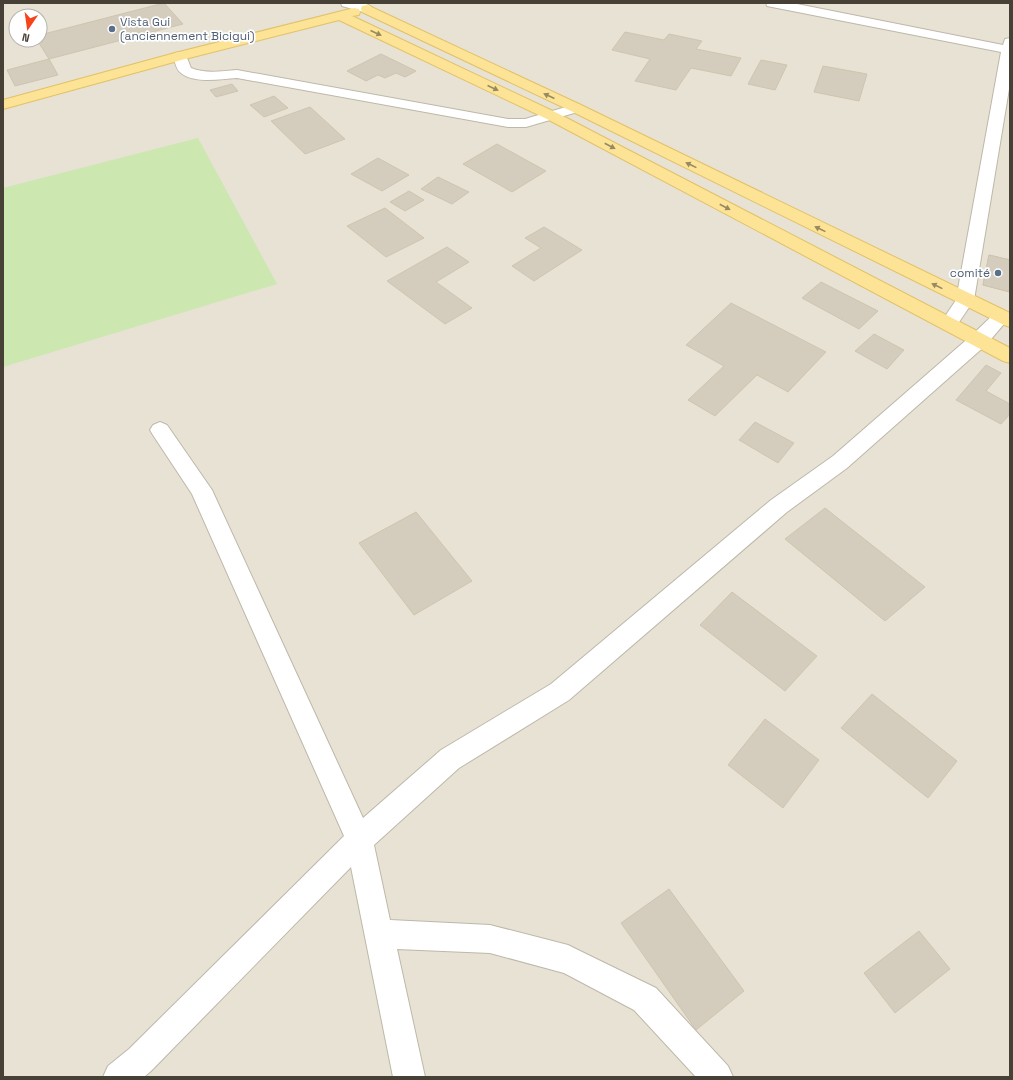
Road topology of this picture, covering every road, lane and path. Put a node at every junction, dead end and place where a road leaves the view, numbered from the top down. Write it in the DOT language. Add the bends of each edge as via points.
graph roads {
  1 [pos="388,3"];
  2 [pos="772,3"];
  3 [pos="341,7"];
  4 [pos="367,9"];
  5 [pos="1010,47"];
  6 [pos="180,56"];
  7 [pos="3,105"];
  8 [pos="576,108"];
  9 [pos="552,116"];
  10 [pos="965,300"];
  11 [pos="1006,319"];
  12 [pos="949,324"];
  13 [pos="979,340"];
  14 [pos="1010,356"];
  15 [pos="160,430"];
  16 [pos="358,840"];
  17 [pos="380,934"];
  18 [pos="119,1077"];
  19 [pos="408,1077"];
  20 [pos="717,1077"];
  1 -- 4 [label="main road"];
  2 -- 5 [label="street"];
  3 -- 4 [label="main road"];
  3 -- 6 [label="main road"];
  3 -- 9 [label="main road, one-way"];
  8 -- 4 [label="main road, one-way"];
  5 -- 10 [label="street"];
  6 -- 7 [label="main road"];
  6 -- 9 [label="street" via="185,70 203,76 237,74 508,123 526,123"];
  8 -- 9 [label="street"];
  10 -- 8 [label="main road, one-way"];
  9 -- 12 [label="main road, one-way"];
  10 -- 11 [label="main road"];
  10 -- 12 [label="street"];
  11 -- 13 [label="street"];
  12 -- 13 [label="main road"];
  13 -- 14 [label="main road"];
  13 -- 16 [label="street" via="840,462 779,506 560,692 450,759"];
  15 -- 16 [label="street" via="201,490"];
  16 -- 17 [label="street"];
  16 -- 18 [label="street" via="140,1060"];
  17 -- 19 [label="street"];
  17 -- 20 [label="street" via="490,939 568,960 645,999"];
}
